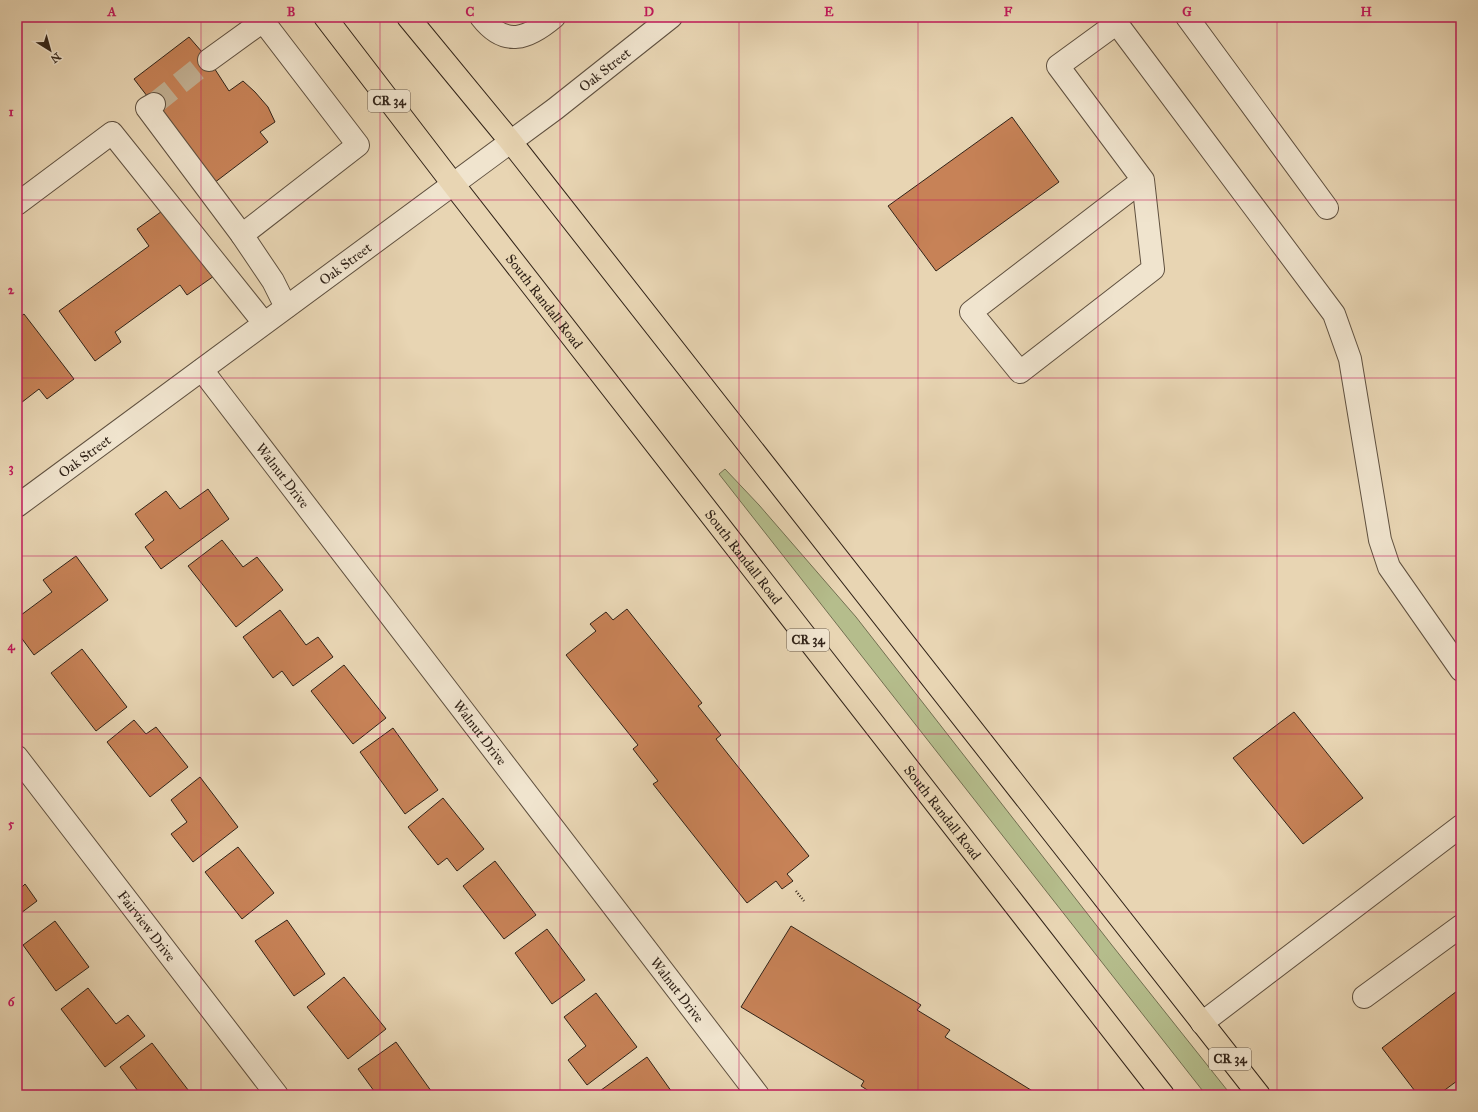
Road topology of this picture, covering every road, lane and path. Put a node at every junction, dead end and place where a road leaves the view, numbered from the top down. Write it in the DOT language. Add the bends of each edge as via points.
graph roads {
  1 [pos="325,17"];
  2 [pos="408,17"];
  3 [pos="481,17"];
  4 [pos="554,17"];
  5 [pos="671,17"];
  6 [pos="1187,17"];
  7 [pos="1115,20"];
  8 [pos="209,60"];
  9 [pos="154,104"];
  10 [pos="511,142"];
  11 [pos="1143,180"];
  12 [pos="453,184"];
  13 [pos="17,204"];
  14 [pos="1327,208"];
  15 [pos="242,235"];
  16 [pos="286,307"];
  17 [pos="264,323"];
  18 [pos="202,370"];
  19 [pos="17,506"];
  20 [pos="1461,670"];
  21 [pos="17,757"];
  22 [pos="1461,826"];
  23 [pos="796,891"];
  24 [pos="804,901"];
  25 [pos="1461,926"];
  26 [pos="1364,997"];
  27 [pos="1202,1023"];
  28 [pos="277,1095"];
  29 [pos="758,1095"];
  30 [pos="1163,1095"];
  31 [pos="1259,1095"];
  1 -- 12 [label="main road, South Randall Road / CR 34"];
  2 -- 10 [label="main road, CR 34"];
  3 -- 4 [label="street" via="504,36 523,37"];
  5 -- 10 [label="street, Oak Street"];
  6 -- 14 [label="street"];
  7 -- 11 [label="street" via="1058,66"];
  7 -- 20 [label="street" via="1334,314 1350,359 1380,540 1389,567"];
  8 -- 15 [label="street" via="263,21 358,144"];
  9 -- 15 [label="street" via="147,108"];
  10 -- 12 [label="street, Oak Street"];
  10 -- 27 [label="main road, CR 34"];
  11 -- 11 [label="street" via="1153,269 1020,372 971,312"];
  12 -- 16 [label="street, Oak Street"];
  12 -- 30 [label="main road, South Randall Road / CR 34"];
  13 -- 17 [label="street" via="112,133"];
  15 -- 16 [label="street" via="273,281"];
  16 -- 17 [label="street, Oak Street"];
  17 -- 18 [label="street, Oak Street"];
  18 -- 19 [label="street, Oak Street"];
  18 -- 29 [label="street, Walnut Drive"];
  21 -- 28 [label="street, Fairview Drive"];
  22 -- 27 [label="street"];
  23 -- 24 [label="path"];
  25 -- 26 [label="street"];
  27 -- 31 [label="main road, CR 34"];
}
